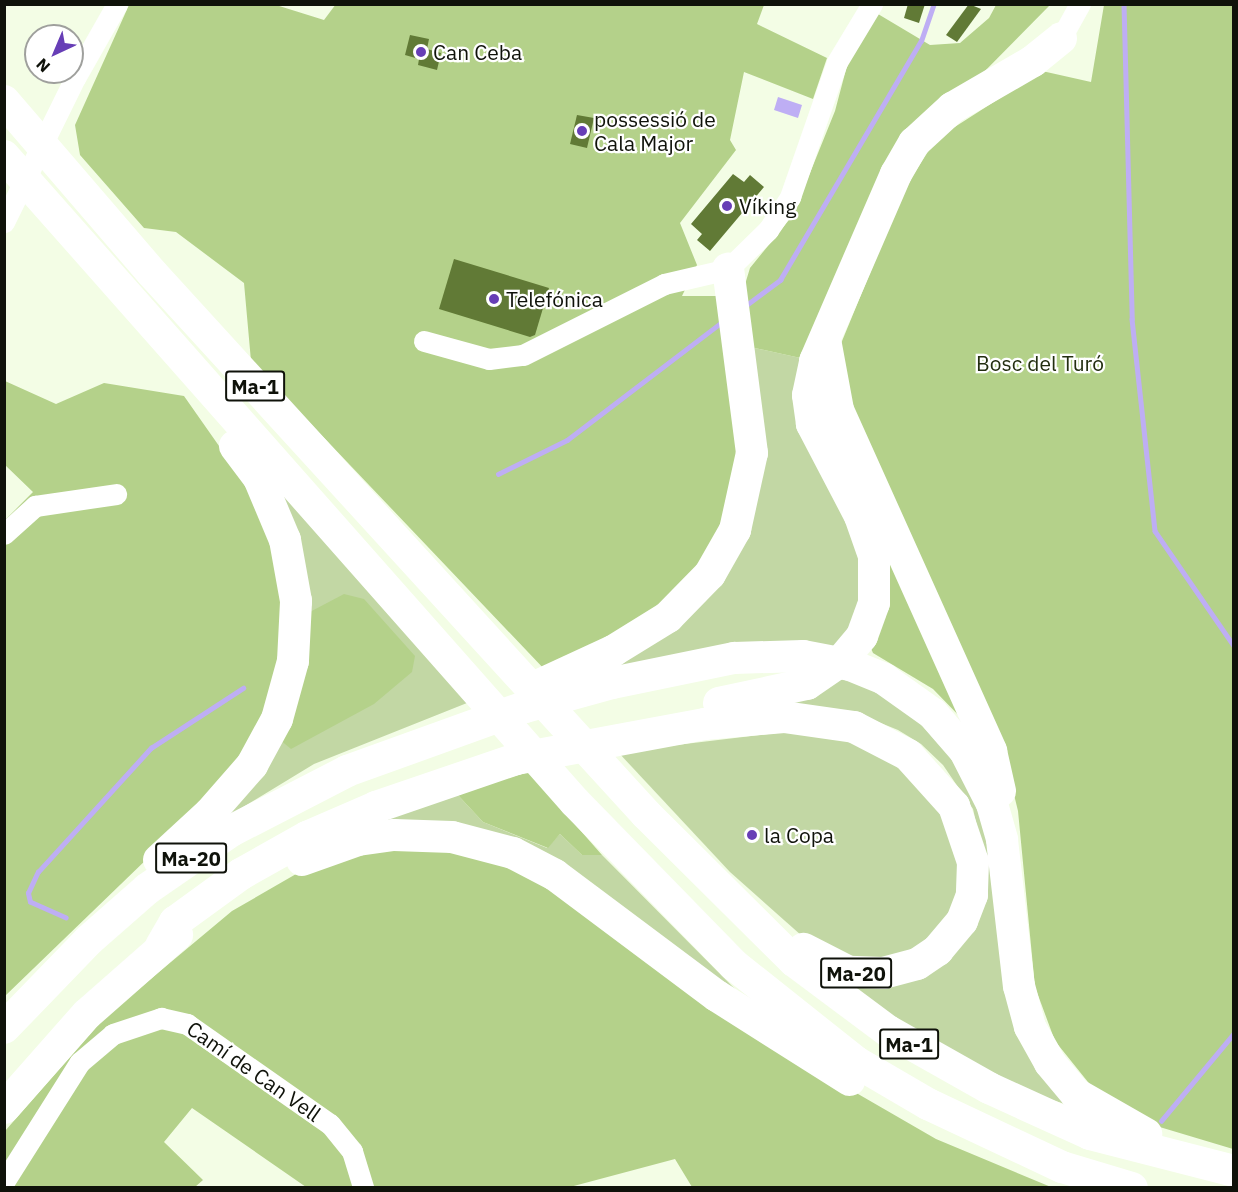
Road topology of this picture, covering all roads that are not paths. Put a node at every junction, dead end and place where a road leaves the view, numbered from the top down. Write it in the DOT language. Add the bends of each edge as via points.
graph roads {
  1 [pos="117,4"];
  2 [pos="872,4"];
  3 [pos="1080,4"];
  4 [pos="1061,38"];
  5 [pos="4,101"];
  6 [pos="4,156"];
  7 [pos="4,222"];
  8 [pos="733,297"];
  9 [pos="827,334"];
  10 [pos="424,341"];
  11 [pos="170,346"];
  12 [pos="116,494"];
  13 [pos="4,534"];
  14 [pos="402,749"];
  15 [pos="516,759"];
  16 [pos="638,805"];
  17 [pos="1002,840"];
  18 [pos="89,940"];
  19 [pos="161,946"];
  20 [pos="4,1028"];
  21 [pos="4,1108"];
  22 [pos="1233,1156"];
  23 [pos="1233,1171"];
  24 [pos="4,1182"];
  25 [pos="363,1188"];
  26 [pos="1073,1188"];
  27 [pos="1132,1188"];
  1 -- 7 [label="street" via="75,78"];
  2 -- 8 [label="street" via="837,62 790,197"];
  3 -- 4 [label="street"];
  4 -- 9 [label="highway" via="1033,61 952,108 914,143 896,174"];
  5 -- 16 [label="highway, Ma-1" via="152,273"];
  6 -- 11 [label="highway, Ma-1"];
  8 -- 10 [label="street" via="664,284 523,356 489,359"];
  8 -- 14 [label="highway" via="750,424 749,480 735,530 697,591 668,617 613,651 571,673 421,731"];
  9 -- 15 [label="highway" via="811,373 810,414 822,448 864,526 876,568 871,613 858,643 830,671 807,684 648,718 542,746"];
  9 -- 17 [label="highway" via="828,372 838,410 991,751 999,783"];
  11 -- 18 [label="highway" via="181,378 259,478 278,520 294,580 293,661 277,719 252,765 210,813 98,915"];
  11 -- 27 [label="highway, Ma-1" via="575,802 734,965 856,1062 1004,1142"];
  12 -- 13 [label="street" via="35,506"];
  14 -- 17 [label="highway, Ma-20" via="525,707 665,671 735,658 803,656 850,665 884,679 933,714 966,751 992,804"];
  14 -- 18 [label="highway, Ma-20" via="304,791 231,831 147,889"];
  15 -- 16 [label="highway, Ma-20" via="743,719 807,717 854,727 908,755 949,797 971,848 972,895 957,930 925,960 893,972 849,972 819,959 784,934 671,824"];
  15 -- 19 [label="highway, Ma-20" via="386,803 307,837 241,874 175,922"];
  16 -- 23 [label="highway, Ma-1" via="794,961 921,1052 1090,1134"];
  17 -- 22 [label="highway, Ma-20" via="1024,1007 1041,1048 1061,1079 1098,1111 1153,1138"];
  18 -- 20 [label="highway, Ma-20"];
  19 -- 21 [label="highway, Ma-20" via="87,1014"];
  19 -- 26 [label="highway" via="232,896 335,847 394,834 477,842 523,858 555,875 717,996 836,1072 918,1118"];
  24 -- 25 [label="street, Camí de Can Vell" via="80,1062 113,1034 161,1018 187,1024 330,1124 352,1151"];
}
